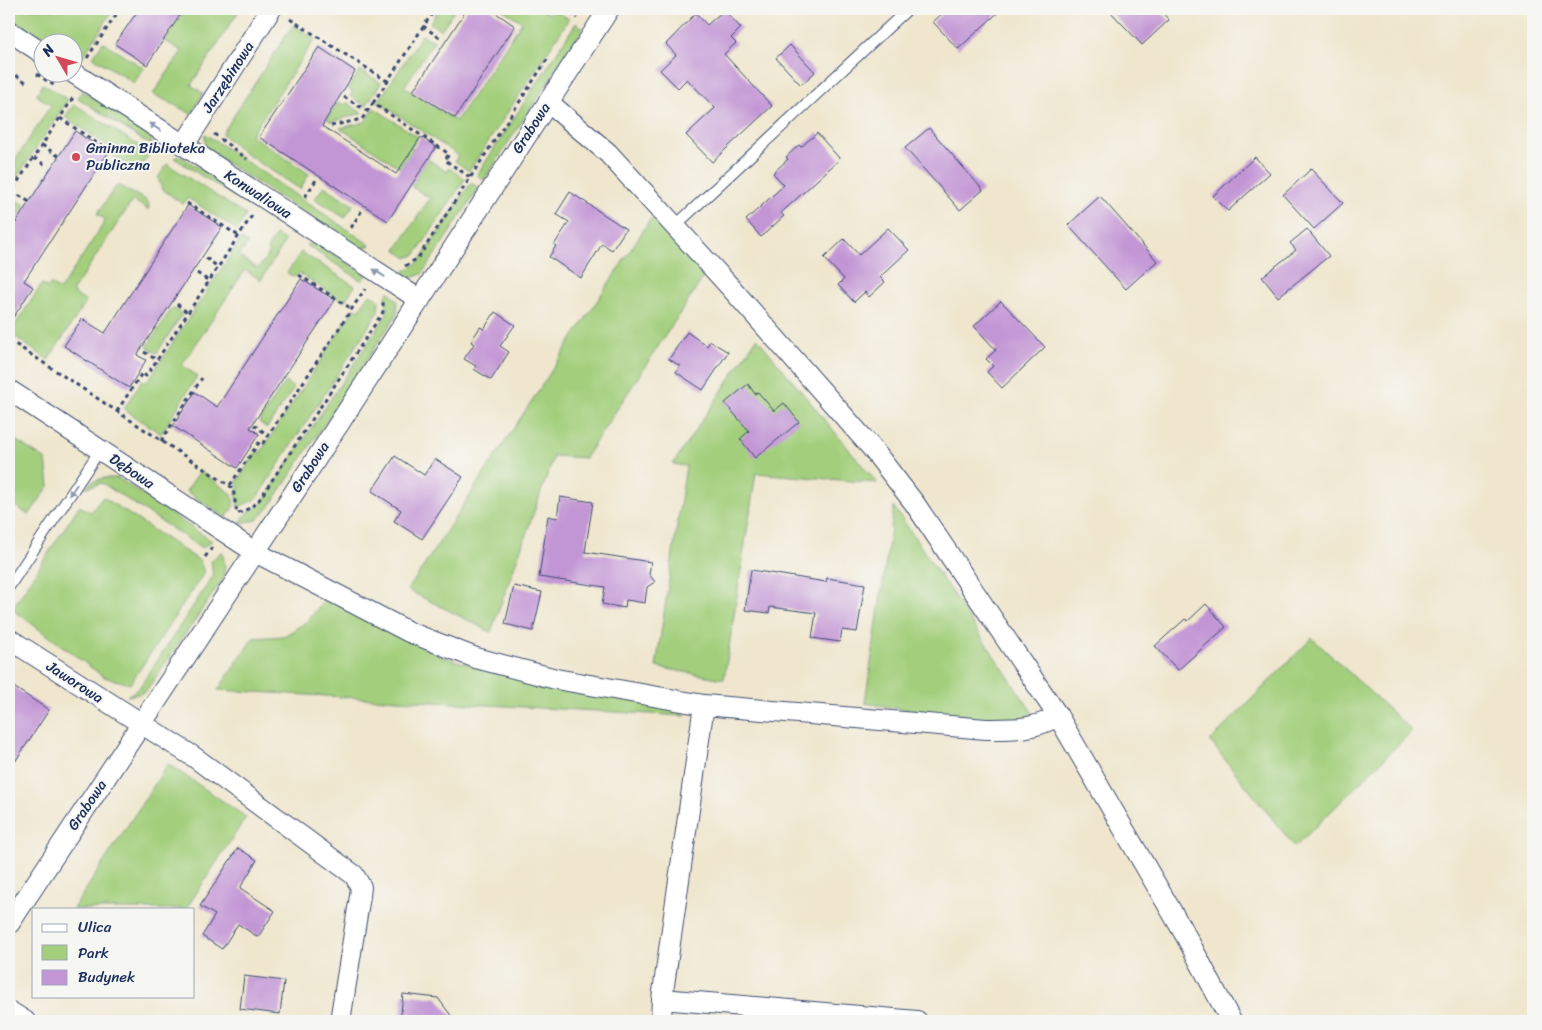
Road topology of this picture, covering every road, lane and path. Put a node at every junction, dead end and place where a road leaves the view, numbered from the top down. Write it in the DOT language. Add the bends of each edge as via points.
graph roads {
  1 [pos="120,9"];
  2 [pos="272,9"];
  3 [pos="435,9"];
  4 [pos="581,9"];
  5 [pos="609,9"];
  6 [pos="908,9"];
  7 [pos="290,19"];
  8 [pos="570,25"];
  9 [pos="423,26"];
  10 [pos="9,31"];
  11 [pos="440,38"];
  12 [pos="32,46"];
  13 [pos="549,57"];
  14 [pos="82,66"];
  15 [pos="9,70"];
  16 [pos="82,79"];
  17 [pos="387,81"];
  18 [pos="78,82"];
  19 [pos="29,84"];
  20 [pos="344,96"];
  21 [pos="548,102"];
  22 [pos="373,103"];
  23 [pos="367,111"];
  24 [pos="60,118"];
  25 [pos="331,126"];
  26 [pos="42,145"];
  27 [pos="184,145"];
  28 [pos="110,152"];
  29 [pos="60,157"];
  30 [pos="34,158"];
  31 [pos="47,166"];
  32 [pos="470,178"];
  33 [pos="316,180"];
  34 [pos="490,191"];
  35 [pos="10,194"];
  36 [pos="305,197"];
  37 [pos="264,198"];
  38 [pos="31,202"];
  39 [pos="187,203"];
  40 [pos="362,210"];
  41 [pos="674,226"];
  42 [pos="351,228"];
  43 [pos="239,236"];
  44 [pos="206,258"];
  45 [pos="218,266"];
  46 [pos="197,272"];
  47 [pos="299,275"];
  48 [pos="209,281"];
  49 [pos="387,290"];
  50 [pos="420,300"];
  51 [pos="177,304"];
  52 [pos="352,309"];
  53 [pos="188,313"];
  54 [pos="9,340"];
  55 [pos="144,352"];
  56 [pos="157,360"];
  57 [pos="202,378"];
  58 [pos="9,390"];
  59 [pos="117,411"];
  60 [pos="254,425"];
  61 [pos="268,435"];
  62 [pos="162,440"];
  63 [pos="100,450"];
  64 [pos="230,485"];
  65 [pos="255,552"];
  66 [pos="9,587"];
  67 [pos="9,639"];
  68 [pos="704,706"];
  69 [pos="1058,716"];
  70 [pos="140,725"];
  71 [pos="9,924"];
  72 [pos="662,999"];
  73 [pos="9,1011"];
  74 [pos="25,1021"];
  75 [pos="340,1021"];
  76 [pos="661,1021"];
  77 [pos="917,1021"];
  78 [pos="1231,1021"];
  1 -- 14 [label="path"];
  2 -- 27 [label="street, Jarzębinowa"];
  3 -- 9 [label="path"];
  4 -- 8 [label="path"];
  5 -- 21 [label="street, Grabowa"];
  6 -- 41 [label="lane"];
  7 -- 17 [label="path"];
  9 -- 11 [label="path"];
  9 -- 17 [label="path"];
  10 -- 12 [label="street"];
  13 -- 32 [label="path"];
  15 -- 19 [label="path"];
  27 -- 16 [label="street, Konwaliowa, one-way"];
  17 -- 22 [label="path"];
  18 -- 24 [label="path" via="80,87"];
  20 -- 23 [label="path"];
  21 -- 34 [label="street, Grabowa"];
  21 -- 41 [label="street" via="608,153"];
  22 -- 23 [label="path"];
  22 -- 32 [label="path" via="448,154 444,160"];
  23 -- 25 [label="path" via="362,119"];
  24 -- 26 [label="path"];
  24 -- 28 [label="path"];
  26 -- 29 [label="path"];
  26 -- 30 [label="path"];
  27 -- 37 [label="street, Konwaliowa"];
  30 -- 31 [label="path"];
  30 -- 35 [label="path"];
  32 -- 34 [label="path"];
  32 -- 49 [label="path" via="418,258 398,270"];
  33 -- 36 [label="path"];
  34 -- 50 [label="street, Grabowa"];
  35 -- 38 [label="path"];
  37 -- 43 [label="path"];
  49 -- 37 [label="street, Konwaliowa, one-way"];
  39 -- 43 [label="path"];
  40 -- 42 [label="path"];
  41 -- 69 [label="street" via="826,394 891,473"];
  43 -- 45 [label="path"];
  44 -- 45 [label="path"];
  45 -- 48 [label="path"];
  46 -- 48 [label="path"];
  47 -- 52 [label="path"];
  48 -- 53 [label="path"];
  49 -- 50 [label="street, Konwaliowa"];
  49 -- 52 [label="path" via="366,288"];
  49 -- 64 [label="path" via="383,312 259,500 238,514"];
  50 -- 65 [label="street, Grabowa"];
  51 -- 53 [label="path"];
  52 -- 61 [label="path"];
  53 -- 56 [label="path"];
  54 -- 59 [label="path"];
  55 -- 56 [label="path"];
  56 -- 59 [label="path" via="146,376 142,374"];
  57 -- 62 [label="path"];
  58 -- 63 [label="street, Dębowa"];
  59 -- 62 [label="path"];
  60 -- 61 [label="path"];
  61 -- 64 [label="path" via="263,443 260,441"];
  62 -- 64 [label="path"];
  63 -- 65 [label="street, Dębowa"];
  63 -- 66 [label="lane, one-way"];
  65 -- 68 [label="street, Dębowa" via="409,632 476,658 556,679"];
  65 -- 70 [label="street, Grabowa"];
  67 -- 70 [label="street, Jaworowa"];
  68 -- 69 [label="street, Dębowa" via="986,729 1023,729 1041,725"];
  68 -- 72 [label="street"];
  69 -- 78 [label="street" via="1187,938"];
  70 -- 71 [label="street, Grabowa"];
  70 -- 75 [label="street, Jaworowa" via="194,758 354,875 361,887"];
  72 -- 76 [label="street"];
  72 -- 77 [label="street"];
  73 -- 74 [label="street"];
}
